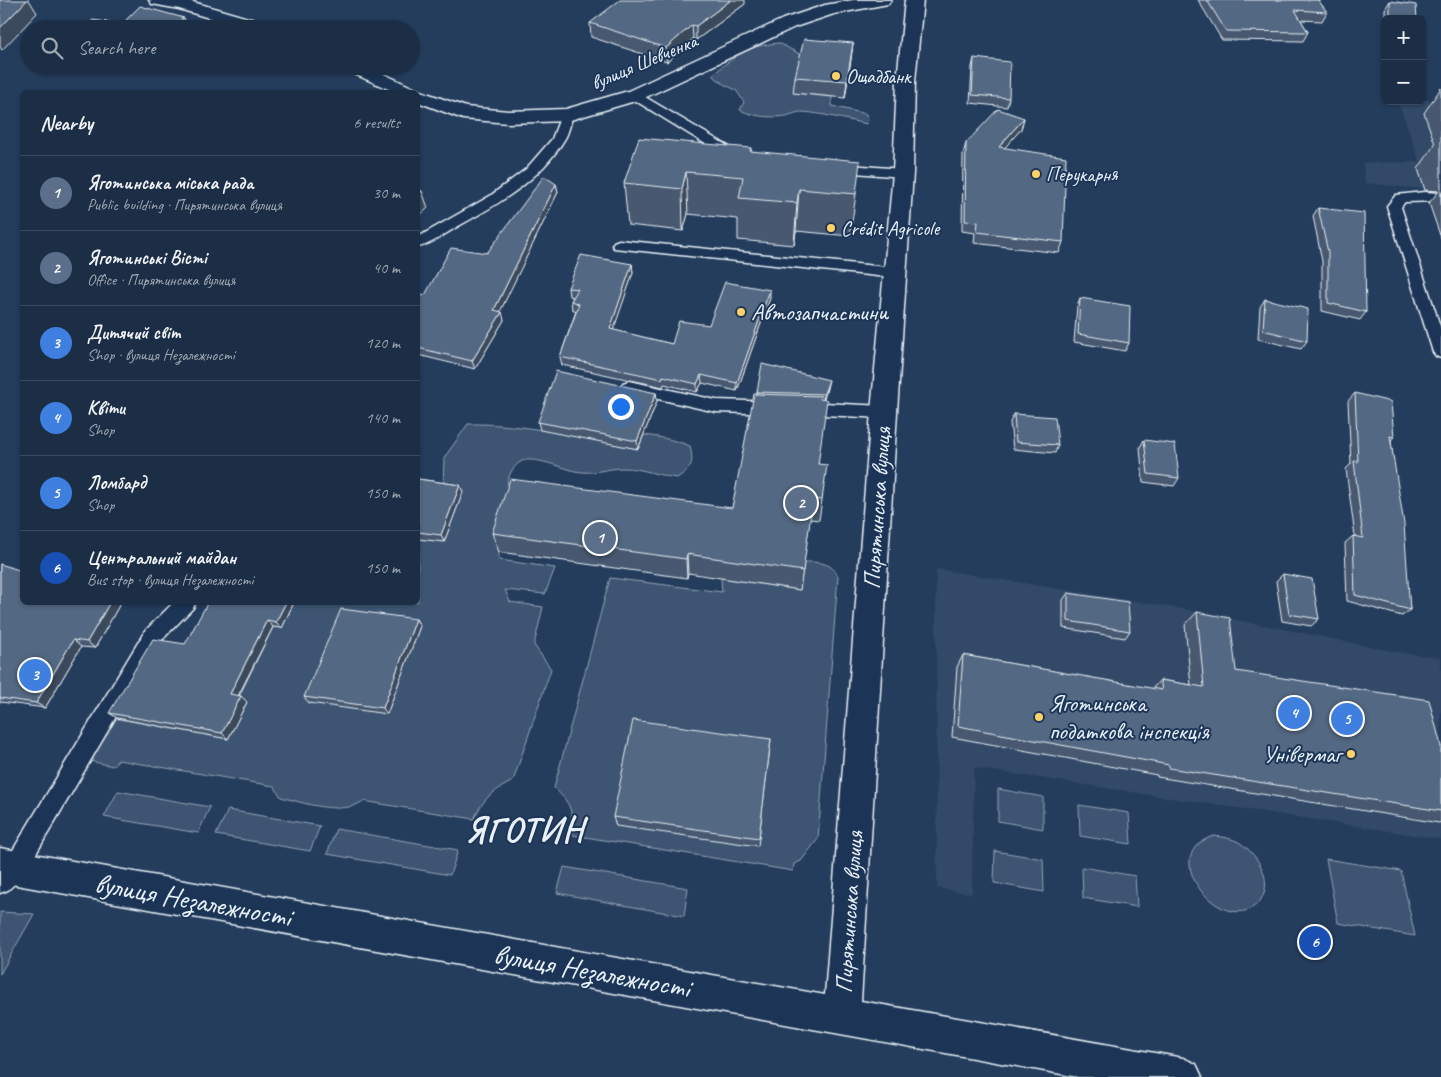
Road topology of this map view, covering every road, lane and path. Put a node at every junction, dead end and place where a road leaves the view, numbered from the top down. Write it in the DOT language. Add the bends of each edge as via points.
graph roads {
  1 [pos="158,0"];
  2 [pos="882,0"];
  3 [pos="914,0"];
  4 [pos="235,20"];
  5 [pos="371,75"];
  6 [pos="405,90"];
  7 [pos="635,95"];
  8 [pos="420,97"];
  9 [pos="567,115"];
  10 [pos="748,159"];
  11 [pos="826,167"];
  12 [pos="903,173"];
  13 [pos="1441,197"];
  14 [pos="420,242"];
  15 [pos="620,245"];
  16 [pos="896,273"];
  17 [pos="1441,352"];
  18 [pos="610,383"];
  19 [pos="884,412"];
  20 [pos="184,605"];
  21 [pos="5,872"];
  22 [pos="842,1015"];
  23 [pos="1183,1077"];
  1 -- 4 [label="main road"];
  2 -- 7 [label="main road, вулиця Шевченка" via="831,9 789,23"];
  3 -- 12 [label="main road, Пирятинська вулиця" via="906,81"];
  5 -- 6 [label="main road"];
  7 -- 9 [label="main road, вулиця Шевченка"];
  7 -- 10 [label="lane" via="739,158"];
  8 -- 9 [label="main road, вулиця Шевченка" via="463,113 508,117"];
  9 -- 14 [label="lane" via="559,139 539,165 488,204"];
  11 -- 12 [label="lane"];
  12 -- 16 [label="main road, Пирятинська вулиця"];
  13 -- 17 [label="lane" via="1401,198 1394,206"];
  15 -- 16 [label="lane"];
  16 -- 19 [label="main road, Пирятинська вулиця"];
  18 -- 19 [label="lane" via="716,406"];
  19 -- 22 [label="main road, Пирятинська вулиця"];
  20 -- 21 [label="lane" via="152,637"];
  21 -- 22 [label="main road, вулиця Незалежності"];
  22 -- 23 [label="main road, вулиця Незалежності"];
}
